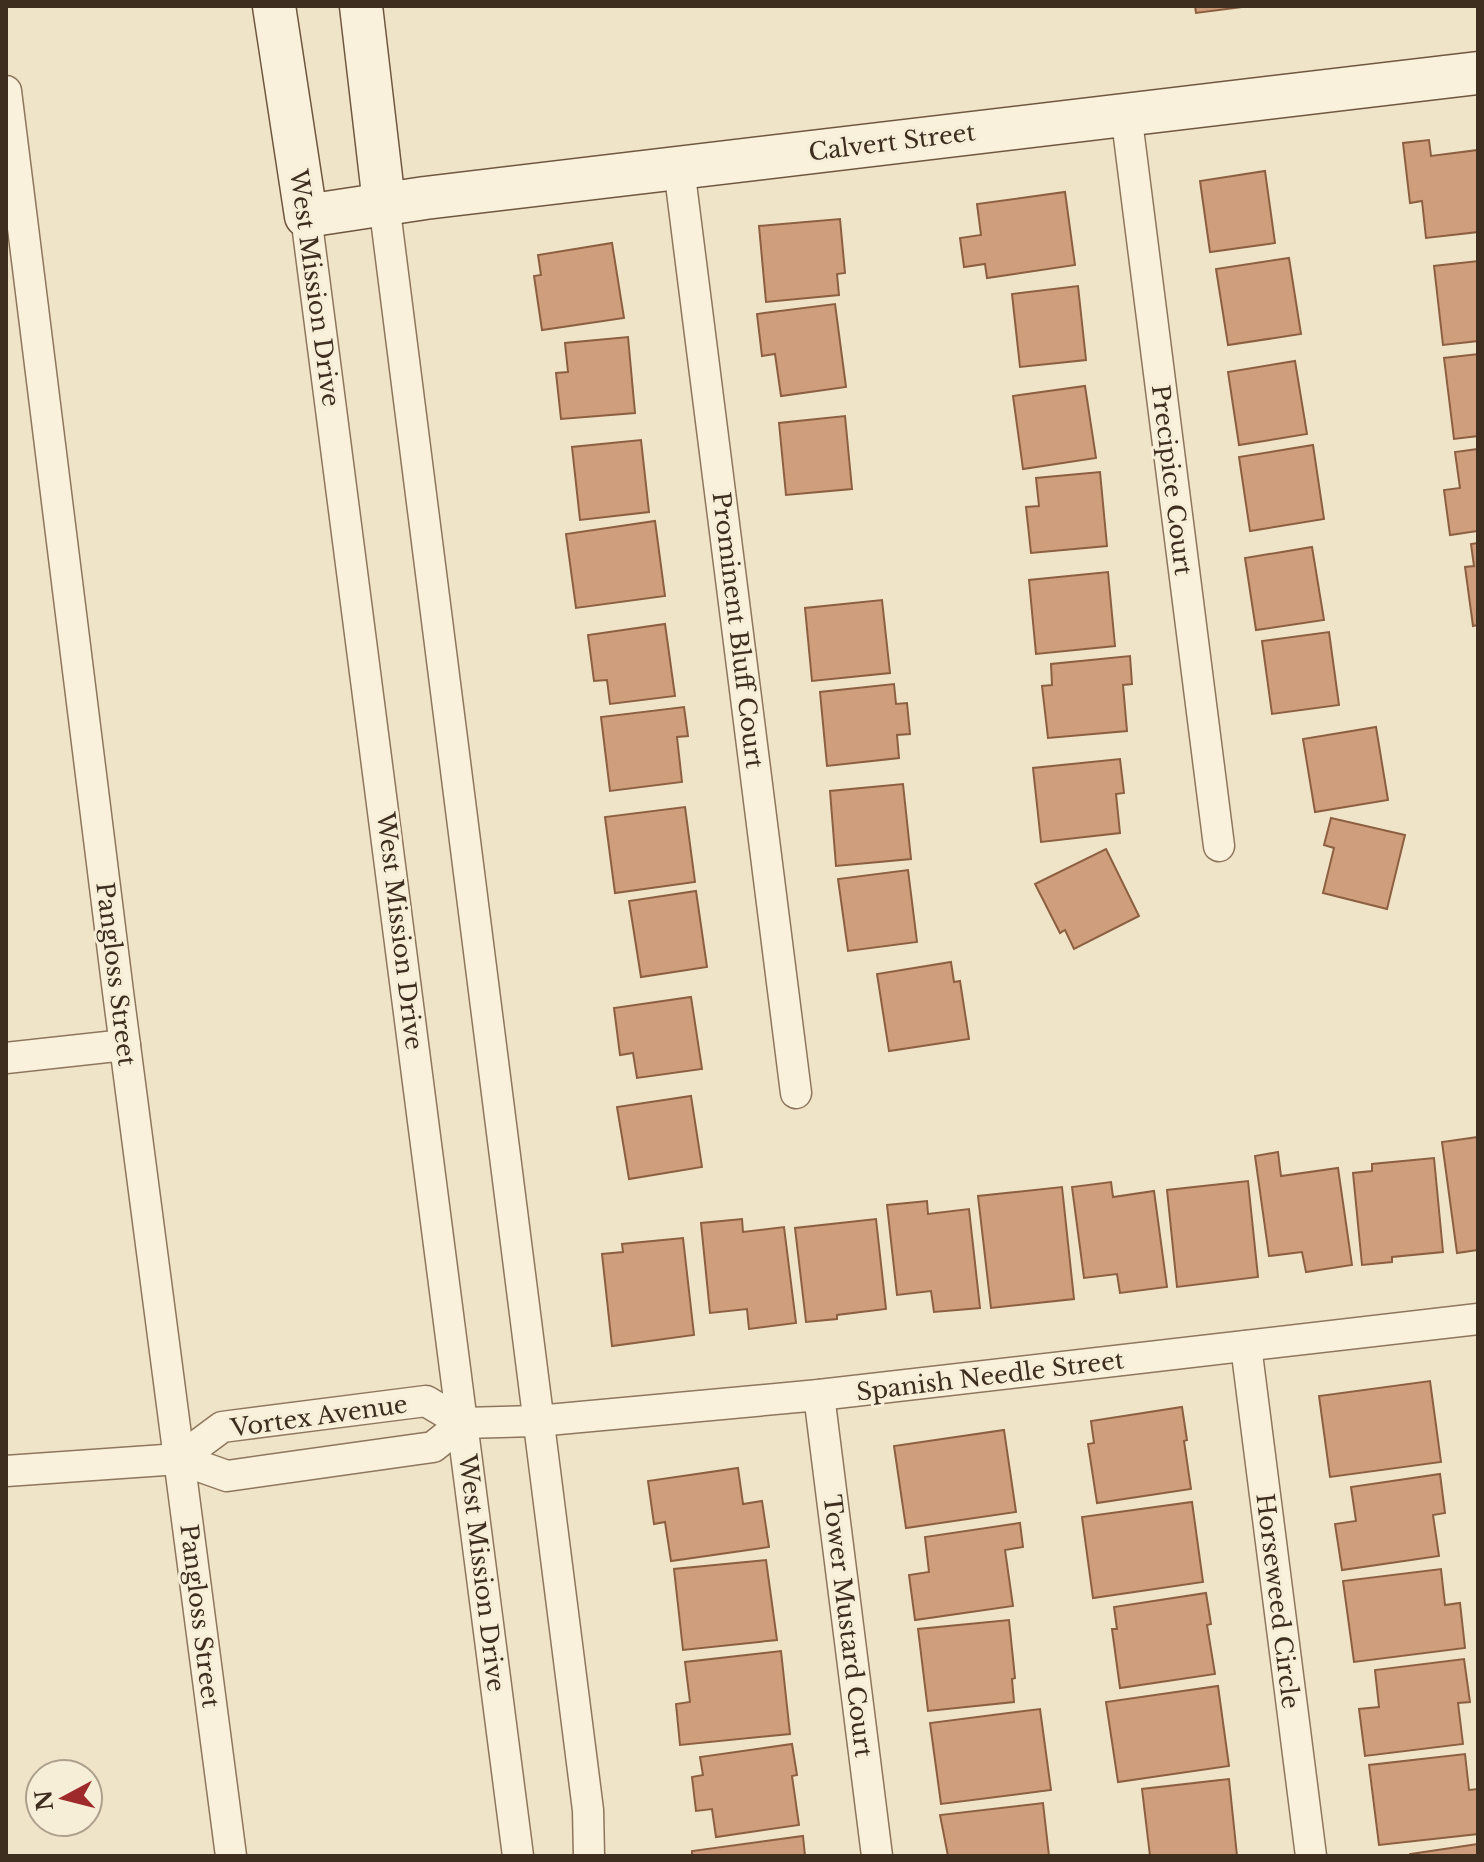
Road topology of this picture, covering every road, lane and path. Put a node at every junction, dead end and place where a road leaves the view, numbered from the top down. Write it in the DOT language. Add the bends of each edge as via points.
graph roads {
  1 [pos="274,6"];
  2 [pos="361,6"];
  3 [pos="1478,73"];
  4 [pos="6,91"];
  5 [pos="1126,113"];
  6 [pos="679,168"];
  7 [pos="384,203"];
  8 [pos="306,216"];
  9 [pos="1219,846"];
  10 [pos="125,1045"];
  11 [pos="6,1058"];
  12 [pos="796,1093"];
  13 [pos="1478,1319"];
  14 [pos="1246,1346"];
  15 [pos="819,1395"];
  16 [pos="537,1421"];
  17 [pos="463,1423"];
  18 [pos="179,1459"];
  19 [pos="6,1471"];
  20 [pos="231,1856"];
  21 [pos="518,1856"];
  22 [pos="589,1856"];
  23 [pos="877,1856"];
  24 [pos="1311,1856"];
  1 -- 8 [label="street, West Mission Drive"];
  2 -- 7 [label="street"];
  3 -- 5 [label="street, Calvert Street"];
  4 -- 10 [label="street, Pangloss Street"];
  5 -- 6 [label="street, Calvert Street"];
  5 -- 9 [label="street, Precipice Court"];
  6 -- 7 [label="street, Calvert Street"];
  6 -- 12 [label="street, Prominent Bluff Court"];
  7 -- 8 [label="street, Calvert Street"];
  7 -- 16 [label="street"];
  8 -- 17 [label="street, West Mission Drive"];
  10 -- 11 [label="street"];
  10 -- 18 [label="street, Pangloss Street"];
  13 -- 14 [label="street, Spanish Needle Street"];
  14 -- 15 [label="street, Spanish Needle Street"];
  14 -- 24 [label="street, Horseweed Circle"];
  15 -- 16 [label="street, Spanish Needle Street"];
  15 -- 23 [label="street, Tower Mustard Court"];
  16 -- 17 [label="street, Spanish Needle Street"];
  16 -- 22 [label="street" via="588,1810"];
  17 -- 18 [label="street, Vortex Avenue" via="433,1447 227,1476"];
  17 -- 18 [label="street, Vortex Avenue" via="426,1401 283,1419 222,1427"];
  17 -- 21 [label="street, West Mission Drive"];
  18 -- 19 [label="street, Vortex Avenue"];
  18 -- 20 [label="street, Pangloss Street"];
}
